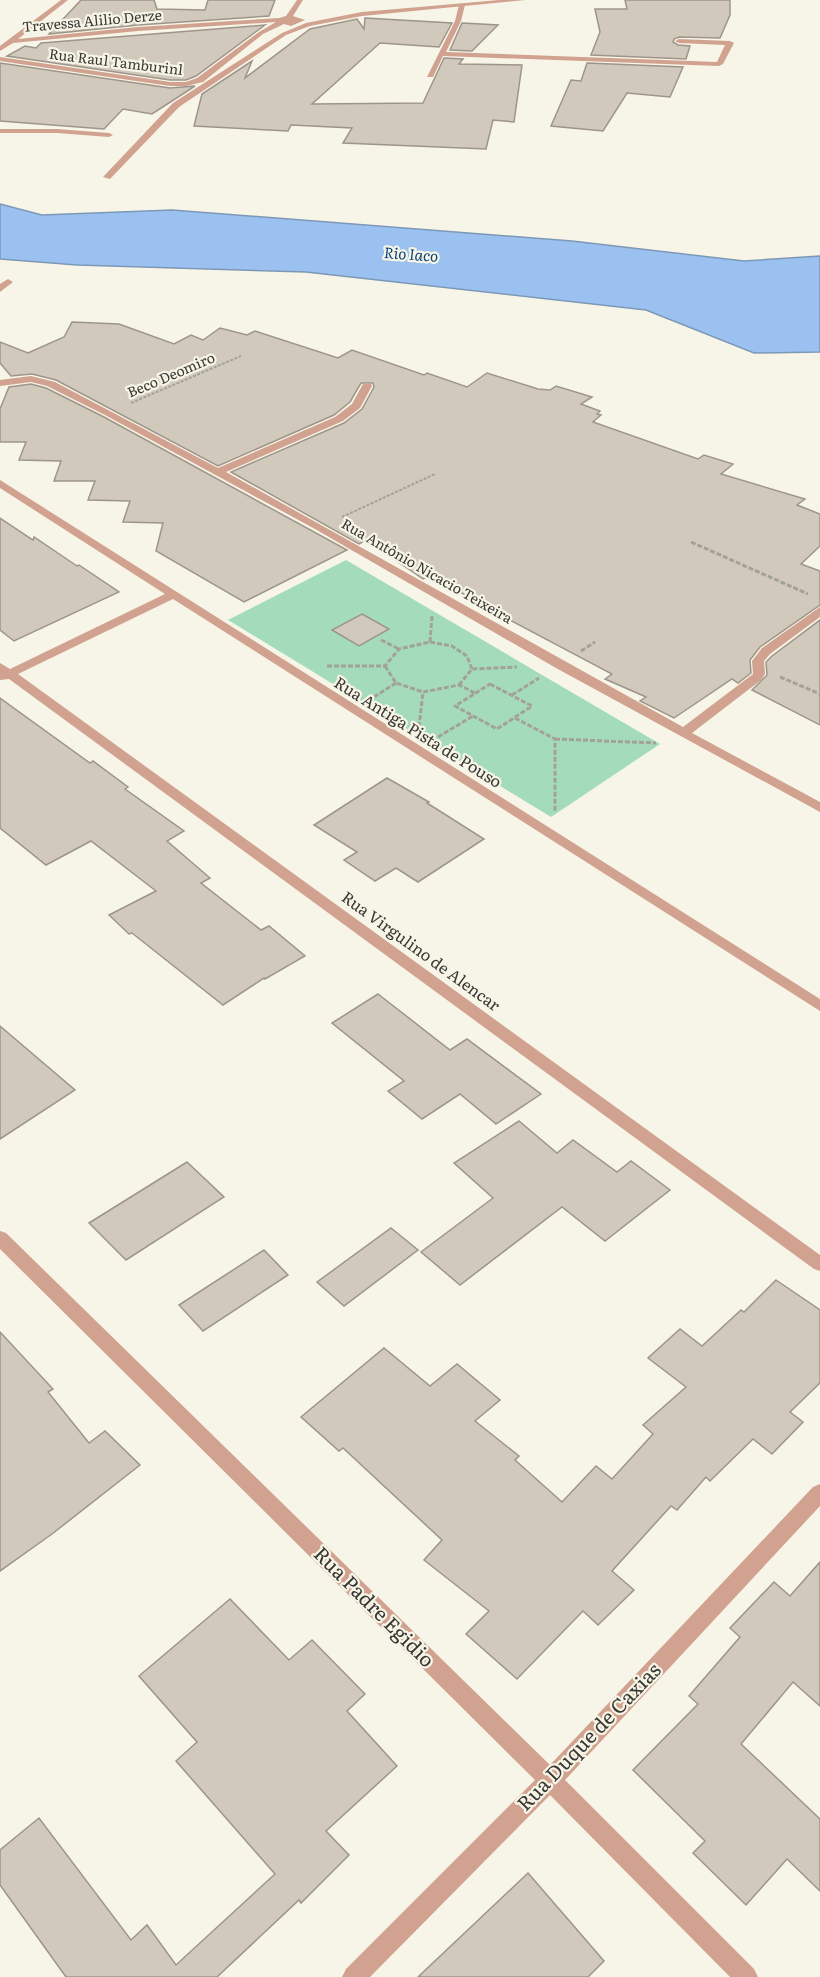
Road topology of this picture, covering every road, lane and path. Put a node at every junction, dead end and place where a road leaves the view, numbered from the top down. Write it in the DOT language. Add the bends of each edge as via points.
graph roads {
  1 [pos="66,0"];
  2 [pos="300,0"];
  3 [pos="522,0"];
  4 [pos="462,5"];
  5 [pos="289,17"];
  6 [pos="281,21"];
  7 [pos="304,23"];
  8 [pos="15,40"];
  9 [pos="679,40"];
  10 [pos="0,49"];
  11 [pos="441,54"];
  12 [pos="0,59"];
  13 [pos="430,75"];
  14 [pos="0,131"];
  15 [pos="109,135"];
  16 [pos="107,177"];
  17 [pos="8,282"];
  18 [pos="0,289"];
  19 [pos="241,356"];
  20 [pos="6,381"];
  21 [pos="366,386"];
  22 [pos="109,413"];
  23 [pos="217,472"];
  24 [pos="435,474"];
  25 [pos="0,483"];
  26 [pos="319,527"];
  27 [pos="691,542"];
  28 [pos="809,594"];
  29 [pos="172,595"];
  30 [pos="820,611"];
  31 [pos="381,640"];
  32 [pos="399,649"];
  33 [pos="560,664"];
  34 [pos="284,666"];
  35 [pos="385,666"];
  36 [pos="759,669"];
  37 [pos="3,673"];
  38 [pos="459,685"];
  39 [pos="423,692"];
  40 [pos="476,693"];
  41 [pos="820,694"];
  42 [pos="512,695"];
  43 [pos="474,716"];
  44 [pos="514,718"];
  45 [pos="685,732"];
  46 [pos="555,739"];
  47 [pos="662,743"];
  48 [pos="417,750"];
  49 [pos="820,808"];
  50 [pos="555,837"];
  51 [pos="820,1006"];
  52 [pos="0,1238"];
  53 [pos="820,1264"];
  54 [pos="820,1493"];
  55 [pos="550,1780"];
  56 [pos="354,1977"];
  57 [pos="746,1977"];
  1 -- 8 [label="street"];
  2 -- 5 [label="street"];
  3 -- 4 [label="street"];
  4 -- 7 [label="street"];
  4 -- 11 [label="street"];
  5 -- 6 [label="street"];
  5 -- 7 [label="street" via="300,18"];
  6 -- 7 [label="street"];
  6 -- 8 [label="street, Travessa Alilio Derze"];
  6 -- 12 [label="street, Rua Raul Tamburinl" via="200,80 186,84"];
  7 -- 16 [label="street" via="176,105"];
  8 -- 10 [label="street"];
  9 -- 11 [label="street" via="730,43 719,64"];
  11 -- 13 [label="street"];
  14 -- 15 [label="street" via="57,130"];
  17 -- 18 [label="street"];
  19 -- 22 [label="path, Beco Deomiro"];
  20 -- 22 [label="street, Rua Antônio Nicacio Teixeira" via="31,379 51,384"];
  21 -- 23 [label="street" via="356,406 339,419"];
  22 -- 23 [label="street, Rua Antônio Nicacio Teixeira"];
  23 -- 26 [label="street, Rua Antônio Nicacio Teixeira"];
  24 -- 26 [label="path"];
  25 -- 29 [label="street, Rua Antiga Pista de Pouso"];
  26 -- 33 [label="street, Rua Antônio Nicacio Teixeira"];
  27 -- 28 [label="path"];
  29 -- 34 [label="street, Rua Antiga Pista de Pouso"];
  29 -- 37 [label="street"];
  30 -- 36 [label="street" via="766,651 758,661"];
  31 -- 32 [label="path"];
  32 -- 35 [label="path"];
  32 -- 38 [label="path" via="429,642 452,646 467,656 472,669"];
  33 -- 42 [label="path"];
  33 -- 45 [label="street, Rua Antônio Nicacio Teixeira"];
  34 -- 35 [label="path"];
  34 -- 48 [label="street, Rua Antiga Pista de Pouso"];
  35 -- 39 [label="path" via="396,683"];
  36 -- 41 [label="path"];
  36 -- 45 [label="street" via="756,677"];
  37 -- 53 [label="street, Rua Virgulino de Alencar"];
  38 -- 39 [label="path"];
  38 -- 40 [label="path"];
  39 -- 48 [label="path"];
  40 -- 42 [label="path" via="490,684"];
  40 -- 43 [label="path" via="455,706"];
  42 -- 44 [label="path" via="532,706"];
  43 -- 44 [label="path" via="497,729"];
  43 -- 48 [label="path"];
  44 -- 46 [label="path"];
  45 -- 49 [label="street, Rua Antônio Nicacio Teixeira"];
  46 -- 47 [label="path"];
  46 -- 50 [label="path"];
  48 -- 50 [label="street, Rua Antiga Pista de Pouso"];
  50 -- 51 [label="street, Rua Antiga Pista de Pouso"];
  52 -- 55 [label="street, Rua Padre Egidio"];
  54 -- 55 [label="street, Rua Duque de Caxias"];
  55 -- 56 [label="street, Rua Duque de Caxias"];
  55 -- 57 [label="street, Rua Padre Egidio"];
}
